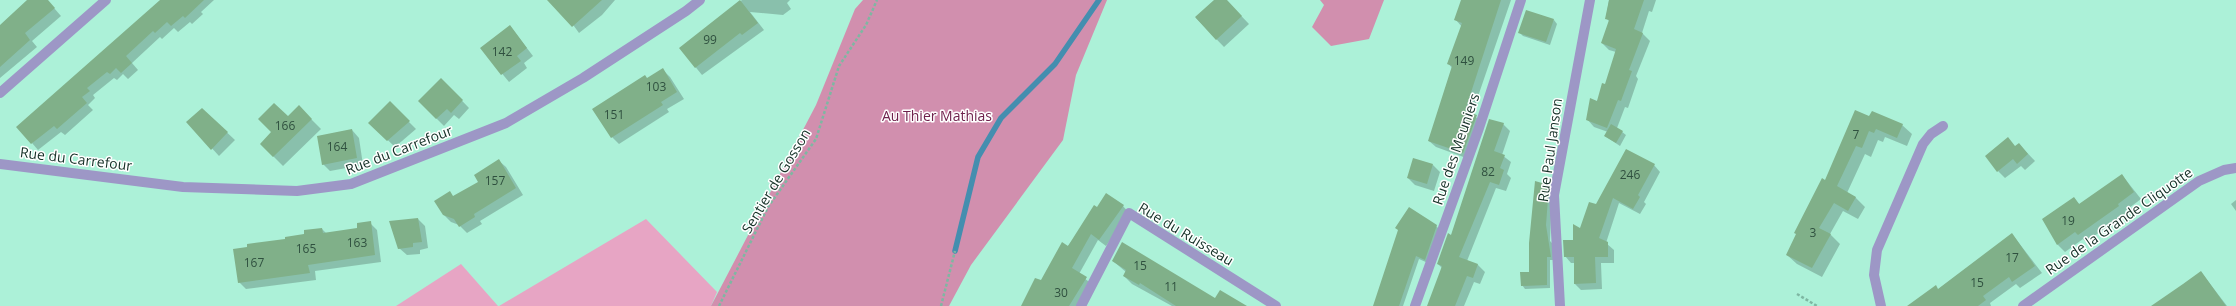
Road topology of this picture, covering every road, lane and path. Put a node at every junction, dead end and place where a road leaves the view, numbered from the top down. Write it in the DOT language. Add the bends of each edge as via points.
graph roads {
  1 [pos="106,0"];
  2 [pos="700,0"];
  3 [pos="877,0"];
  4 [pos="1521,0"];
  5 [pos="1590,0"];
  6 [pos="0,93"];
  7 [pos="1943,126"];
  8 [pos="0,164"];
  9 [pos="2236,168"];
  10 [pos="954,251"];
  11 [pos="1797,294"];
  12 [pos="719,306"];
  13 [pos="941,306"];
  14 [pos="1081,306"];
  15 [pos="1276,306"];
  16 [pos="1415,306"];
  17 [pos="1560,306"];
  18 [pos="1817,306"];
  19 [pos="1881,306"];
  20 [pos="2023,306"];
  1 -- 6 [label="street"];
  2 -- 8 [label="street, Rue du Carrefour" via="583,78 506,123 351,184 297,191 183,187"];
  3 -- 12 [label="path, Sentier de Gosson" via="866,25 839,66 816,139 768,207"];
  4 -- 16 [label="street, Rue des Meuniers" via="1479,128"];
  5 -- 17 [label="street, Rue Paul Janson" via="1554,195"];
  7 -- 19 [label="street" via="1931,134 1923,144 1879,244 1874,275"];
  9 -- 20 [label="street, Rue de la Grande Cliquotte" via="2224,170 2200,181"];
  10 -- 13 [label="path"];
  11 -- 18 [label="path"];
  14 -- 15 [label="street, Rue du Ruisseau" via="1130,213"];
}
